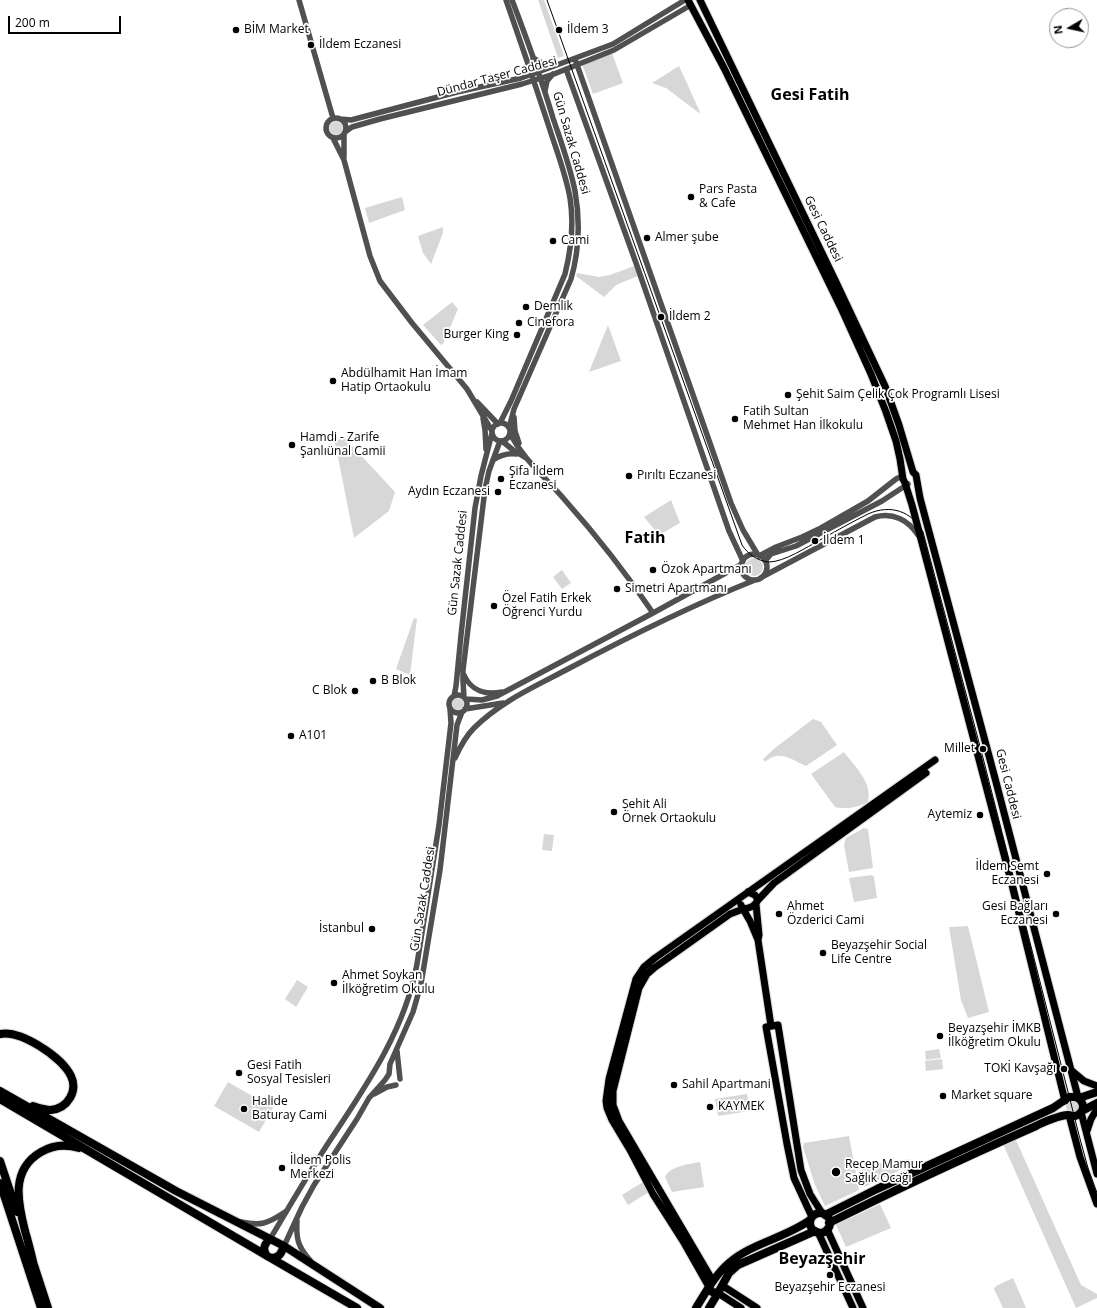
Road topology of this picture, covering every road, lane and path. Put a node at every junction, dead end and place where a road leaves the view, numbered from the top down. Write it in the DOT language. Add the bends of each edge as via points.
graph roads {
  1 [pos="299,0"];
  2 [pos="506,0"];
  3 [pos="512,0"];
  4 [pos="684,0"];
  5 [pos="700,0"];
  6 [pos="690,2"];
  7 [pos="533,58"];
  8 [pos="528,62"];
  9 [pos="576,62"];
  10 [pos="557,66"];
  11 [pos="566,69"];
  12 [pos="554,74"];
  13 [pos="536,76"];
  14 [pos="522,81"];
  15 [pos="542,92"];
  16 [pos="333,118"];
  17 [pos="340,119"];
  18 [pos="345,133"];
  19 [pos="333,138"];
  20 [pos="344,160"];
  21 [pos="472,397"];
  22 [pos="477,405"];
  23 [pos="514,408"];
  24 [pos="499,424"];
  25 [pos="509,431"];
  26 [pos="492,432"];
  27 [pos="501,441"];
  28 [pos="518,454"];
  29 [pos="528,459"];
  30 [pos="486,460"];
  31 [pos="492,460"];
  32 [pos="915,474"];
  33 [pos="905,481"];
  34 [pos="920,539"];
  35 [pos="758,555"];
  36 [pos="765,561"];
  37 [pos="742,563"];
  38 [pos="762,577"];
  39 [pos="755,580"];
  40 [pos="653,613"];
  41 [pos="463,673"];
  42 [pos="504,692"];
  43 [pos="454,696"];
  44 [pos="465,698"];
  45 [pos="507,701"];
  46 [pos="450,709"];
  47 [pos="464,711"];
  48 [pos="935,760"];
  49 [pos="452,764"];
  50 [pos="926,773"];
  51 [pos="748,892"];
  52 [pos="740,897"];
  53 [pos="757,902"];
  54 [pos="743,909"];
  55 [pos="758,940"];
  56 [pos="772,1026"];
  57 [pos="0,1034"];
  58 [pos="397,1048"];
  59 [pos="378,1064"];
  60 [pos="389,1070"];
  61 [pos="1072,1070"];
  62 [pos="372,1073"];
  63 [pos="400,1079"];
  64 [pos="382,1082"];
  65 [pos="396,1085"];
  66 [pos="1097,1086"];
  67 [pos="0,1090"];
  68 [pos="1097,1092"];
  69 [pos="370,1097"];
  70 [pos="1078,1098"];
  71 [pos="0,1099"];
  72 [pos="1064,1101"];
  73 [pos="21,1103"];
  74 [pos="1097,1103"];
  75 [pos="1097,1109"];
  76 [pos="1082,1111"];
  77 [pos="1068,1115"];
  78 [pos="1086,1133"];
  79 [pos="90,1152"];
  80 [pos="0,1162"];
  81 [pos="1097,1174"];
  82 [pos="803,1176"];
  83 [pos="794,1178"];
  84 [pos="0,1184"];
  85 [pos="0,1200"];
  86 [pos="1097,1204"];
  87 [pos="287,1211"];
  88 [pos="824,1214"];
  89 [pos="297,1218"];
  90 [pos="811,1219"];
  91 [pos="234,1220"];
  92 [pos="828,1226"];
  93 [pos="816,1231"];
  94 [pos="270,1239"];
  95 [pos="284,1246"];
  96 [pos="269,1257"];
  97 [pos="319,1269"];
  98 [pos="32,1271"];
  99 [pos="711,1284"];
  100 [pos="721,1290"];
  101 [pos="41,1308"];
  102 [pos="48,1308"];
  103 [pos="357,1308"];
  104 [pos="380,1308"];
  105 [pos="696,1308"];
  106 [pos="709,1308"];
  107 [pos="741,1308"];
  108 [pos="757,1308"];
  109 [pos="853,1308"];
  110 [pos="863,1308"];
  1 -- 16 [label="street"];
  2 -- 8 [label="street, Gün Sazak Caddesi"];
  3 -- 7 [label="street, Gün Sazak Caddesi"];
  4 -- 9 [label="street, Dündar Taşer Caddesi" via="613,44"];
  5 -- 6 [label="main road" via="696,5"];
  5 -- 32 [label="main road, Gesi Caddesi" via="885,386"];
  6 -- 9 [label="street, Dündar Taşer Caddesi" via="614,50"];
  6 -- 33 [label="main road, Gesi Caddesi" via="845,316 886,412"];
  7 -- 10 [label="street"];
  7 -- 13 [label="street, Gün Sazak Caddesi"];
  8 -- 13 [label="street, Gün Sazak Caddesi"];
  8 -- 14 [label="street"];
  9 -- 10 [label="street, Dündar Taşer Caddesi"];
  9 -- 11 [label="street, Dündar Taşer Caddesi"];
  9 -- 35 [label="street" via="731,503"];
  10 -- 13 [label="street, Dündar Taşer Caddesi"];
  11 -- 12 [label="street, Dündar Taşer Caddesi"];
  11 -- 37 [label="street"];
  12 -- 13 [label="street, Dündar Taşer Caddesi"];
  12 -- 15 [label="street"];
  13 -- 14 [label="street, Dündar Taşer Caddesi"];
  13 -- 15 [label="street, Gün Sazak Caddesi"];
  14 -- 15 [label="street"];
  14 -- 17 [label="street, Dündar Taşer Caddesi" via="457,92 351,120"];
  14 -- 18 [label="street, Dündar Taşer Caddesi" via="352,127"];
  15 -- 23 [label="street, Gün Sazak Caddesi" via="573,183 578,209 578,242 571,279"];
  15 -- 24 [label="street, Gün Sazak Caddesi" via="570,198 572,221 568,259 565,274 538,339 510,405"];
  16 -- 17 [label="street"];
  16 -- 19 [label="street" via="325,127 328,135"];
  17 -- 18 [label="street" via="345,124"];
  18 -- 19 [label="street"];
  18 -- 20 [label="street"];
  19 -- 20 [label="street"];
  20 -- 21 [label="street" via="370,256 380,281"];
  21 -- 22 [label="street"];
  21 -- 24 [label="street"];
  22 -- 26 [label="street"];
  22 -- 30 [label="street" via="485,430"];
  23 -- 25 [label="street, Gün Sazak Caddesi"];
  23 -- 29 [label="street" via="515,435"];
  24 -- 25 [label="street" via="506,425"];
  24 -- 26 [label="street"];
  25 -- 27 [label="street" via="506,439"];
  25 -- 29 [label="street" via="516,445"];
  26 -- 27 [label="street" via="494,437"];
  26 -- 30 [label="street, Gün Sazak Caddesi"];
  27 -- 28 [label="street"];
  27 -- 31 [label="street, Gün Sazak Caddesi"];
  28 -- 29 [label="street"];
  28 -- 31 [label="street" via="503,455"];
  29 -- 40 [label="street" via="615,560"];
  30 -- 43 [label="street, Gün Sazak Caddesi" via="475,508"];
  31 -- 41 [label="street, Gün Sazak Caddesi" via="485,489"];
  32 -- 33 [label="main road" via="914,482"];
  32 -- 33 [label="main road" via="910,470 906,471"];
  32 -- 61 [label="main road, Gesi Caddesi"];
  33 -- 34 [label="main road, Gesi Caddesi"];
  33 -- 35 [label="street" via="896,479 868,501 821,528"];
  33 -- 36 [label="street" via="882,501 796,546 771,554"];
  34 -- 38 [label="street" via="904,520 893,516 878,516"];
  34 -- 72 [label="main road, Gesi Caddesi" via="1011,881"];
  35 -- 36 [label="street"];
  35 -- 37 [label="street" via="749,556"];
  36 -- 38 [label="street" via="767,566"];
  37 -- 39 [label="street" via="743,574"];
  37 -- 40 [label="street"];
  38 -- 39 [label="street"];
  39 -- 45 [label="street" via="640,631"];
  40 -- 42 [label="street"];
  41 -- 42 [label="street" via="469,684 479,691"];
  41 -- 44 [label="street, Gün Sazak Caddesi"];
  42 -- 44 [label="street" via="486,700"];
  43 -- 44 [label="street" via="460,695"];
  43 -- 46 [label="street" via="450,700"];
  44 -- 47 [label="street" via="467,705"];
  45 -- 47 [label="street"];
  45 -- 49 [label="street" via="470,732"];
  46 -- 47 [label="street" via="456,713"];
  46 -- 59 [label="street, Gün Sazak Caddesi" via="451,723 438,825 416,973 405,1008"];
  47 -- 49 [label="street, Gün Sazak Caddesi" via="457,725"];
  48 -- 51 [label="main road"];
  49 -- 58 [label="street, Gün Sazak Caddesi" via="440,870 421,984"];
  50 -- 53 [label="main road" via="774,883"];
  51 -- 52 [label="main road"];
  51 -- 53 [label="main road" via="755,895"];
  52 -- 54 [label="main road"];
  52 -- 99 [label="main road" via="655,958 638,974 606,1094 607,1108 615,1126 653,1194"];
  53 -- 54 [label="main road" via="754,906"];
  53 -- 55 [label="main road"];
  54 -- 55 [label="main road"];
  54 -- 99 [label="main road" via="730,914 645,977 639,988 612,1095 619,1121"];
  55 -- 56 [label="main road"];
  56 -- 82 [label="main road"];
  56 -- 83 [label="main road" via="787,1144"];
  57 -- 73 [label="highway" via="15,1034 39,1046 62,1064 72,1079 71,1097 61,1107 46,1110"];
  58 -- 60 [label="street, Gün Sazak Caddesi"];
  58 -- 63 [label="street"];
  59 -- 60 [label="street" via="387,1066"];
  59 -- 62 [label="street, Gün Sazak Caddesi"];
  60 -- 64 [label="street, Gün Sazak Caddesi" via="389,1074"];
  61 -- 66 [label="main road" via="1084,1081"];
  61 -- 70 [label="main road, Gesi Caddesi"];
  62 -- 64 [label="street"];
  62 -- 87 [label="street, Gün Sazak Caddesi"];
  64 -- 69 [label="street, Gün Sazak Caddesi"];
  65 -- 69 [label="street"];
  67 -- 73 [label="highway"];
  68 -- 70 [label="highway"];
  69 -- 89 [label="street, Gün Sazak Caddesi" via="317,1180"];
  70 -- 72 [label="highway" via="1071,1096"];
  70 -- 76 [label="highway" via="1083,1104"];
  71 -- 79 [label="highway"];
  72 -- 77 [label="highway" via="1063,1108"];
  72 -- 88 [label="highway"];
  73 -- 91 [label="highway" via="176,1191"];
  74 -- 76 [label="highway"];
  75 -- 78 [label="main road"];
  76 -- 77 [label="highway" via="1077,1116"];
  76 -- 78 [label="main road"];
  77 -- 86 [label="main road"];
  77 -- 92 [label="highway" via="1048,1120 966,1156"];
  78 -- 81 [label="main road"];
  79 -- 96 [label="highway"];
  79 -- 98 [label="highway" via="70,1146 50,1148 35,1156 22,1173 18,1190 19,1206"];
  80 -- 98 [label="highway"];
  82 -- 83 [label="main road"];
  82 -- 88 [label="main road" via="812,1198"];
  83 -- 90 [label="main road"];
  84 -- 98 [label="highway"];
  85 -- 98 [label="highway"];
  87 -- 91 [label="street" via="264,1224"];
  87 -- 94 [label="street, Gün Sazak Caddesi"];
  88 -- 90 [label="highway" via="816,1213"];
  88 -- 92 [label="highway" via="829,1220"];
  89 -- 95 [label="street, Gün Sazak Caddesi"];
  89 -- 97 [label="street" via="299,1246"];
  90 -- 93 [label="highway" via="811,1226"];
  90 -- 99 [label="highway" via="796,1229 737,1257"];
  91 -- 94 [label="highway"];
  92 -- 93 [label="highway" via="824,1231"];
  92 -- 110 [label="main road"];
  93 -- 100 [label="highway" via="738,1265 729,1273"];
  93 -- 109 [label="main road"];
  94 -- 95 [label="highway"];
  94 -- 96 [label="highway" via="264,1248"];
  95 -- 96 [label="highway" via="279,1256"];
  95 -- 97 [label="highway"];
  96 -- 103 [label="highway"];
  97 -- 104 [label="highway"];
  98 -- 101 [label="highway"];
  98 -- 102 [label="highway"];
  99 -- 100 [label="highway" via="719,1282"];
  99 -- 105 [label="highway"];
  100 -- 106 [label="highway"];
  100 -- 107 [label="main road"];
  100 -- 108 [label="main road"];
}
